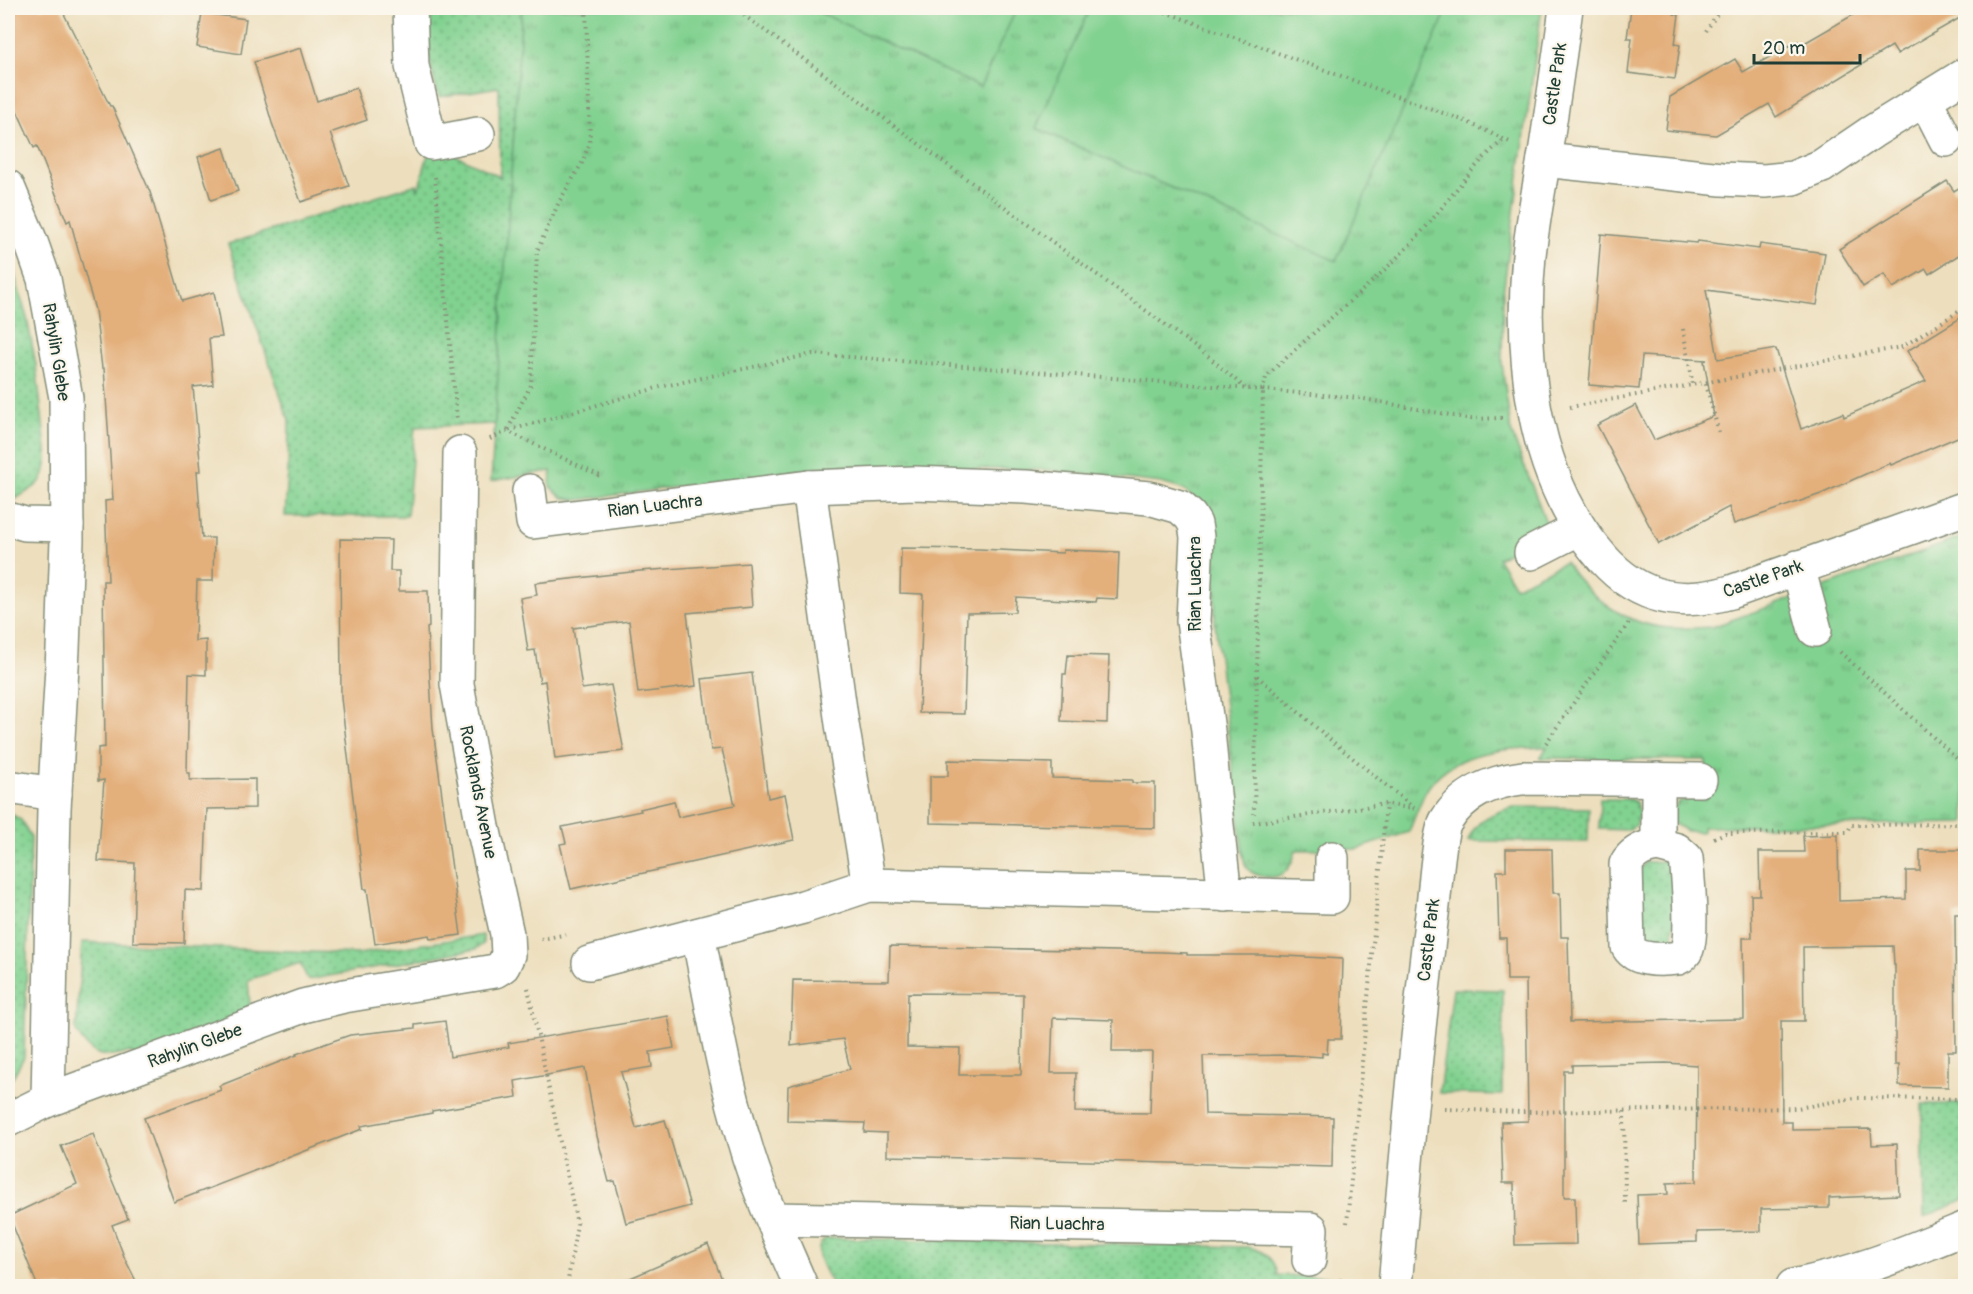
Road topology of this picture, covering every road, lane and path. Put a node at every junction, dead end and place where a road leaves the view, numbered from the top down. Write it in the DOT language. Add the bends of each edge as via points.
graph roads {
  1 [pos="410,8"];
  2 [pos="586,8"];
  3 [pos="734,8"];
  4 [pos="1154,8"];
  5 [pos="1566,8"];
  6 [pos="1721,8"];
  7 [pos="1706,31"];
  8 [pos="1965,74"];
  9 [pos="1925,99"];
  10 [pos="478,134"];
  11 [pos="1504,139"];
  12 [pos="1946,140"];
  13 [pos="431,143"];
  14 [pos="1544,160"];
  15 [pos="8,187"];
  16 [pos="1965,308"];
  17 [pos="1683,329"];
  18 [pos="1706,384"];
  19 [pos="1693,386"];
  20 [pos="1245,388"];
  21 [pos="1263,390"];
  22 [pos="1538,419"];
  23 [pos="507,431"];
  24 [pos="1719,433"];
  25 [pos="460,453"];
  26 [pos="808,487"];
  27 [pos="531,506"];
  28 [pos="1965,508"];
  29 [pos="638,509"];
  30 [pos="8,519"];
  31 [pos="66,525"];
  32 [pos="1578,529"];
  33 [pos="1531,553"];
  34 [pos="1798,567"];
  35 [pos="1650,592"];
  36 [pos="1815,630"];
  37 [pos="1256,675"];
  38 [pos="1965,767"];
  39 [pos="1521,778"];
  40 [pos="1658,779"];
  41 [pos="1700,780"];
  42 [pos="8,787"];
  43 [pos="55,794"];
  44 [pos="1386,804"];
  45 [pos="1254,823"];
  46 [pos="1965,824"];
  47 [pos="1217,825"];
  48 [pos="1670,849"];
  49 [pos="1332,858"];
  50 [pos="869,885"];
  51 [pos="1225,895"];
  52 [pos="698,935"];
  53 [pos="508,955"];
  54 [pos="589,963"];
  55 [pos="1965,1099"];
  56 [pos="48,1100"];
  57 [pos="1411,1107"];
  58 [pos="1624,1111"];
  59 [pos="8,1120"];
  60 [pos="1625,1204"];
  61 [pos="772,1219"];
  62 [pos="1347,1228"];
  63 [pos="1965,1228"];
  64 [pos="1310,1245"];
  65 [pos="1342,1275"];
  66 [pos="567,1287"];
  67 [pos="801,1287"];
  68 [pos="1341,1287"];
  69 [pos="1395,1287"];
  70 [pos="1793,1287"];
  1 -- 13 [label="street" via="412,66"];
  2 -- 23 [label="path" via="590,142 537,251 531,385"];
  3 -- 20 [label="path" via="1209,357"];
  4 -- 11 [label="path"];
  5 -- 14 [label="street, Castle Park"];
  6 -- 7 [label="path"];
  8 -- 9 [label="street"];
  9 -- 12 [label="street"];
  9 -- 14 [label="street" via="1822,166 1793,178 1722,179"];
  10 -- 13 [label="street"];
  11 -- 14 [label="path"];
  11 -- 21 [label="path" via="1485,155 1410,244 1266,377"];
  13 -- 25 [label="path"];
  14 -- 22 [label="street, Castle Park" via="1529,254 1526,326"];
  15 -- 31 [label="street, Rahylin Glebe" via="44,279 59,355 66,398"];
  16 -- 18 [label="path" via="1902,347"];
  17 -- 19 [label="path"];
  18 -- 19 [label="path"];
  18 -- 24 [label="path"];
  19 -- 22 [label="path"];
  20 -- 21 [label="path"];
  20 -- 23 [label="path" via="813,354 660,387"];
  21 -- 22 [label="path" via="1359,398 1471,420"];
  21 -- 37 [label="path"];
  22 -- 32 [label="street, Castle Park" via="1545,457"];
  23 -- 25 [label="path"];
  23 -- 29 [label="path" via="614,482"];
  25 -- 53 [label="street, Rocklands Avenue" via="457,684"];
  26 -- 29 [label="street, Rian Luachra"];
  26 -- 47 [label="street, Rian Luachra" via="914,483 1026,487 1149,498 1180,507 1195,524 1197,537 1193,621"];
  26 -- 50 [label="street"];
  27 -- 29 [label="street, Rian Luachra"];
  28 -- 34 [label="street, Castle Park"];
  30 -- 31 [label="street" via="25,524"];
  31 -- 43 [label="street, Rahylin Glebe"];
  32 -- 33 [label="street"];
  32 -- 35 [label="street, Castle Park" via="1626,581"];
  34 -- 35 [label="street, Castle Park" via="1703,599 1676,599"];
  34 -- 36 [label="street"];
  35 -- 39 [label="path"];
  36 -- 38 [label="path"];
  37 -- 44 [label="path" via="1415,809"];
  37 -- 45 [label="path"];
  39 -- 40 [label="street, Castle Park"];
  39 -- 57 [label="street, Castle Park" via="1489,784 1465,799 1444,822"];
  40 -- 41 [label="street, Castle Park"];
  40 -- 48 [label="street"];
  42 -- 43 [label="street"];
  43 -- 56 [label="street, Rahylin Glebe"];
  44 -- 45 [label="path"];
  44 -- 62 [label="path"];
  45 -- 47 [label="path"];
  46 -- 48 [label="path" via="1851,825 1848,832 1725,833"];
  47 -- 51 [label="street, Rian Luachra"];
  49 -- 51 [label="street" via="1332,897"];
  50 -- 51 [label="street"];
  50 -- 52 [label="street"];
  52 -- 54 [label="street"];
  52 -- 61 [label="street" via="736,1113"];
  53 -- 54 [label="path" via="529,940 582,932"];
  53 -- 56 [label="street, Rahylin Glebe" via="495,972 303,1006"];
  53 -- 66 [label="path" via="527,983 578,1224"];
  55 -- 58 [label="path" via="1855,1098 1798,1108"];
  56 -- 59 [label="street, Rahylin Glebe"];
  57 -- 58 [label="path"];
  57 -- 69 [label="street, Castle Park"];
  58 -- 60 [label="path"];
  61 -- 64 [label="street, Rian Luachra"];
  61 -- 67 [label="street"];
  63 -- 70 [label="street" via="1877,1264"];
  65 -- 68 [label="path"];
}
